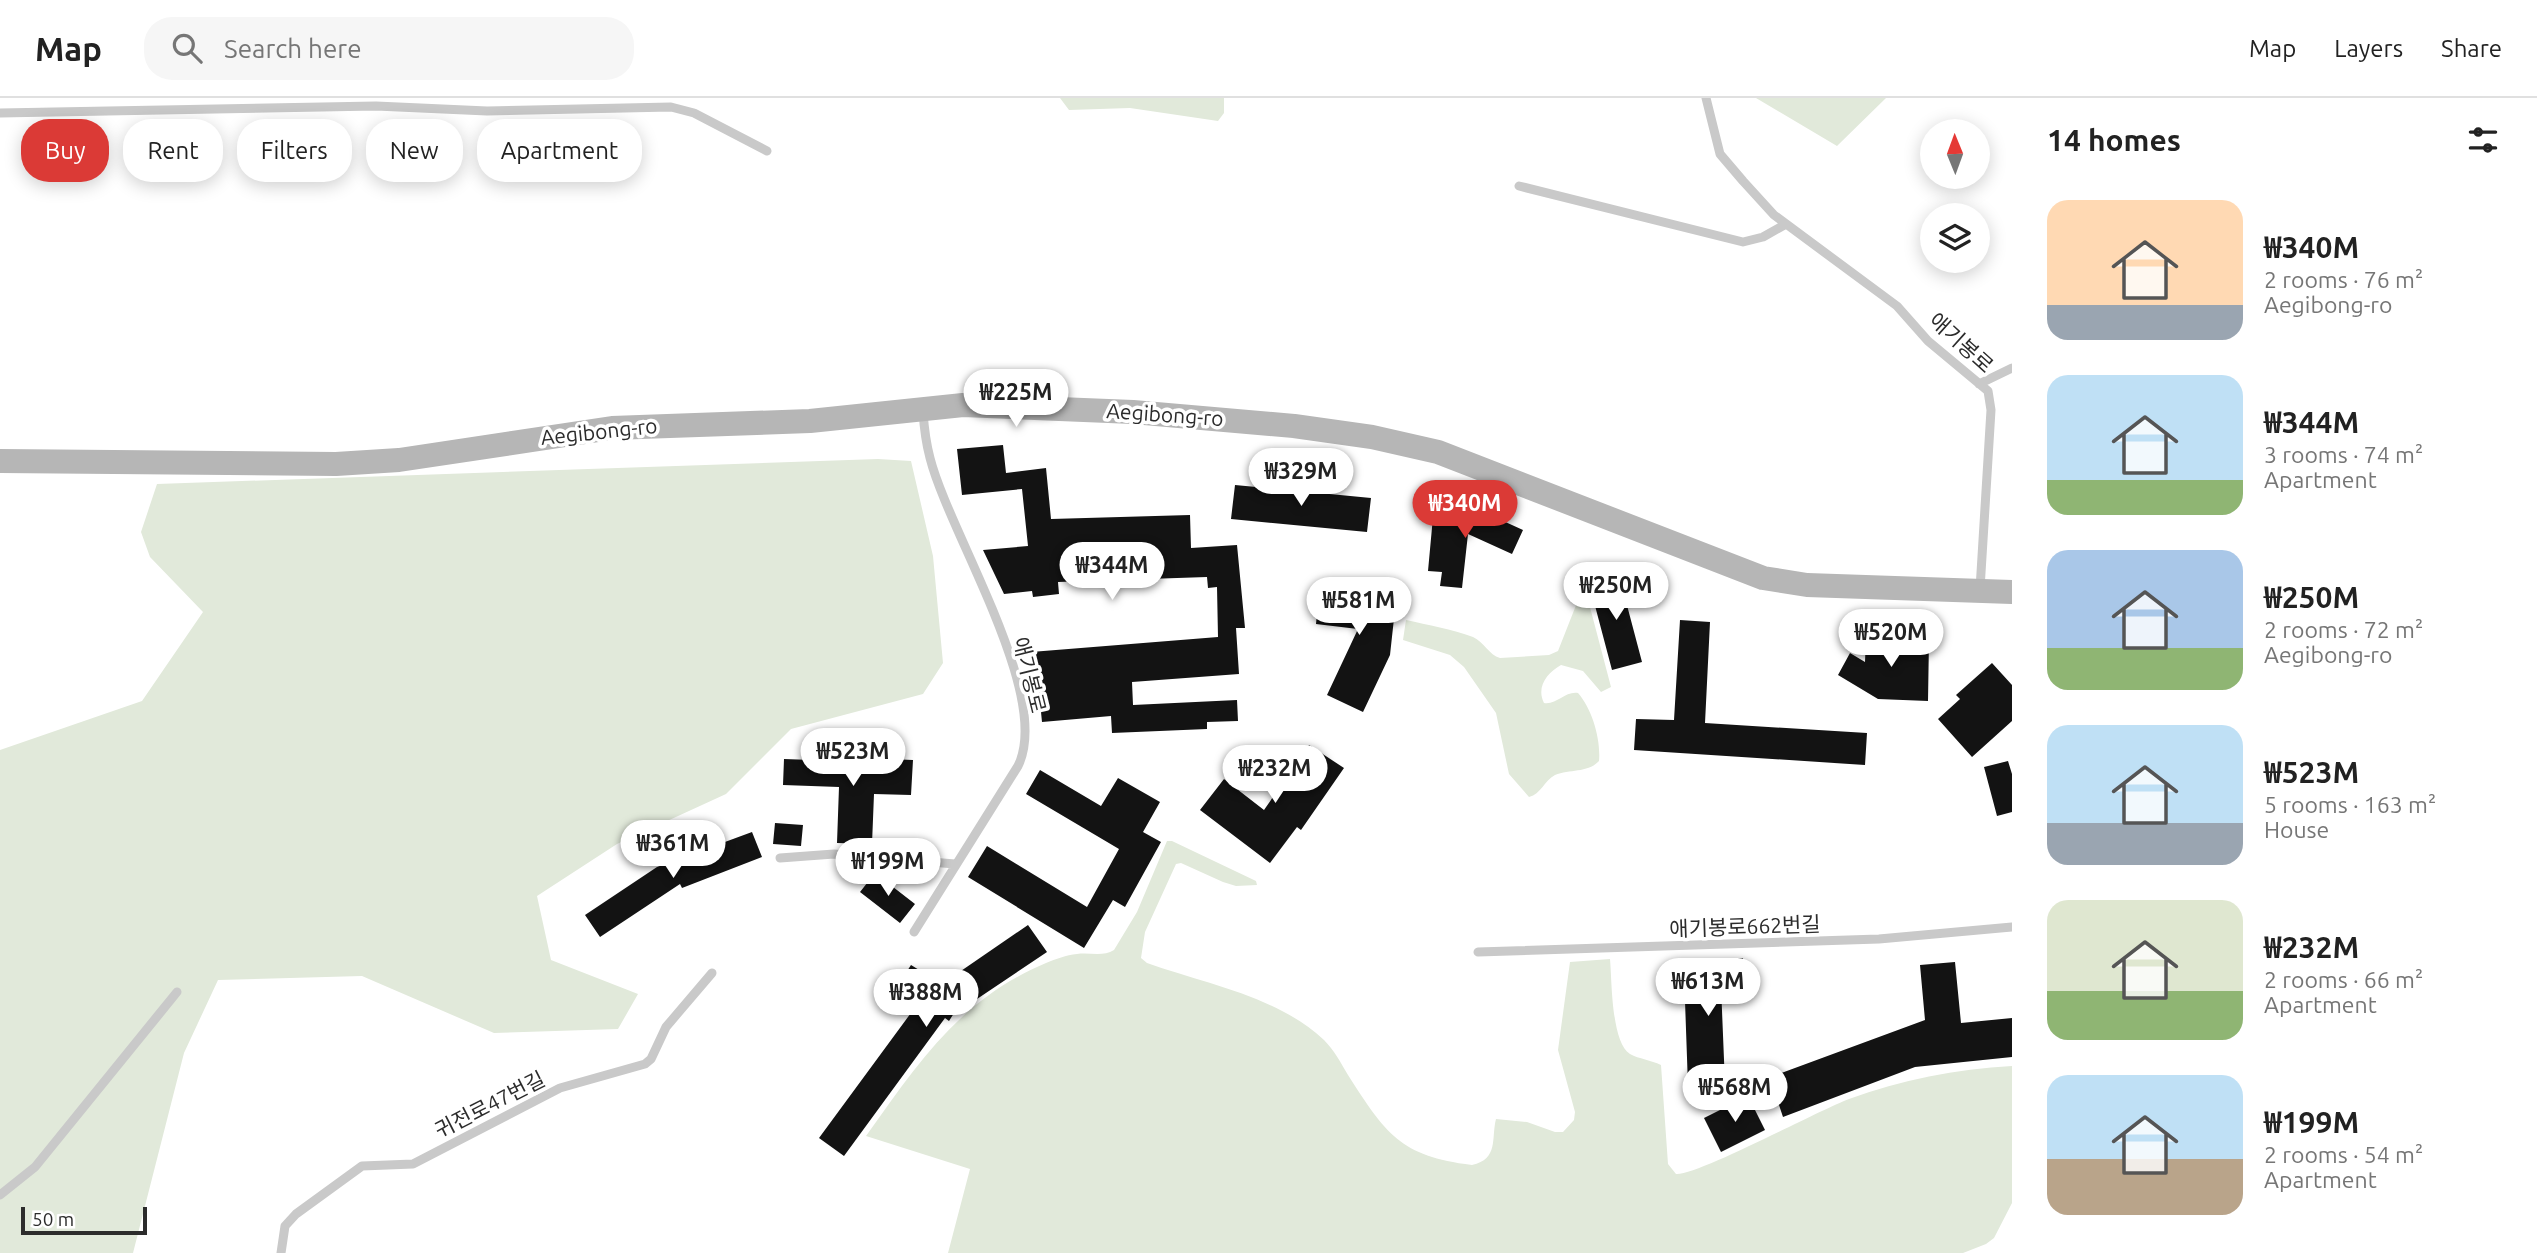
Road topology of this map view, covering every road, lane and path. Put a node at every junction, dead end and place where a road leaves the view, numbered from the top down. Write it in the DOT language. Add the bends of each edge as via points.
graph roads {
  1 [pos="1706,98"];
  2 [pos="0,113"];
  3 [pos="767,151"];
  4 [pos="1519,186"];
  5 [pos="1786,224"];
  6 [pos="2012,368"];
  7 [pos="1979,384"];
  8 [pos="923,409"];
  9 [pos="0,461"];
  10 [pos="1980,591"];
  11 [pos="2012,592"];
  12 [pos="780,858"];
  13 [pos="955,864"];
  14 [pos="2012,927"];
  15 [pos="914,932"];
  16 [pos="1478,952"];
  17 [pos="712,973"];
  18 [pos="177,992"];
  19 [pos="0,1195"];
  20 [pos="281,1253"];
  1 -- 5 [label="lane, 애기봉로" via="1720,154"];
  2 -- 3 [label="lane" via="376,106 487,111 671,107 694,113"];
  4 -- 5 [label="lane" via="1743,242"];
  5 -- 7 [label="lane, 애기봉로" via="1897,306 1928,341"];
  6 -- 7 [label="lane"];
  7 -- 10 [label="lane, 애기봉로" via="1988,391 1991,410"];
  8 -- 9 [label="main road, Aegibong-ro" via="810,421 612,428 399,460 336,464"];
  8 -- 10 [label="main road, Aegibong-ro" via="963,405 1133,412 1372,436 1438,452 1763,578 1807,585"];
  8 -- 13 [label="lane, 애기봉로" via="930,460 1007,650 1022,703 1025,743 1018,766"];
  10 -- 11 [label="main road, Aegibong-ro"];
  12 -- 13 [label="lane" via="834,854"];
  13 -- 15 [label="lane, 애기봉로"];
  14 -- 16 [label="lane, 애기봉로662번길" via="1879,939"];
  17 -- 20 [label="lane, 귀전로47번길" via="666,1027 645,1064 560,1088 413,1164 362,1166 290,1220"];
  18 -- 19 [label="lane" via="35,1167"];
}
